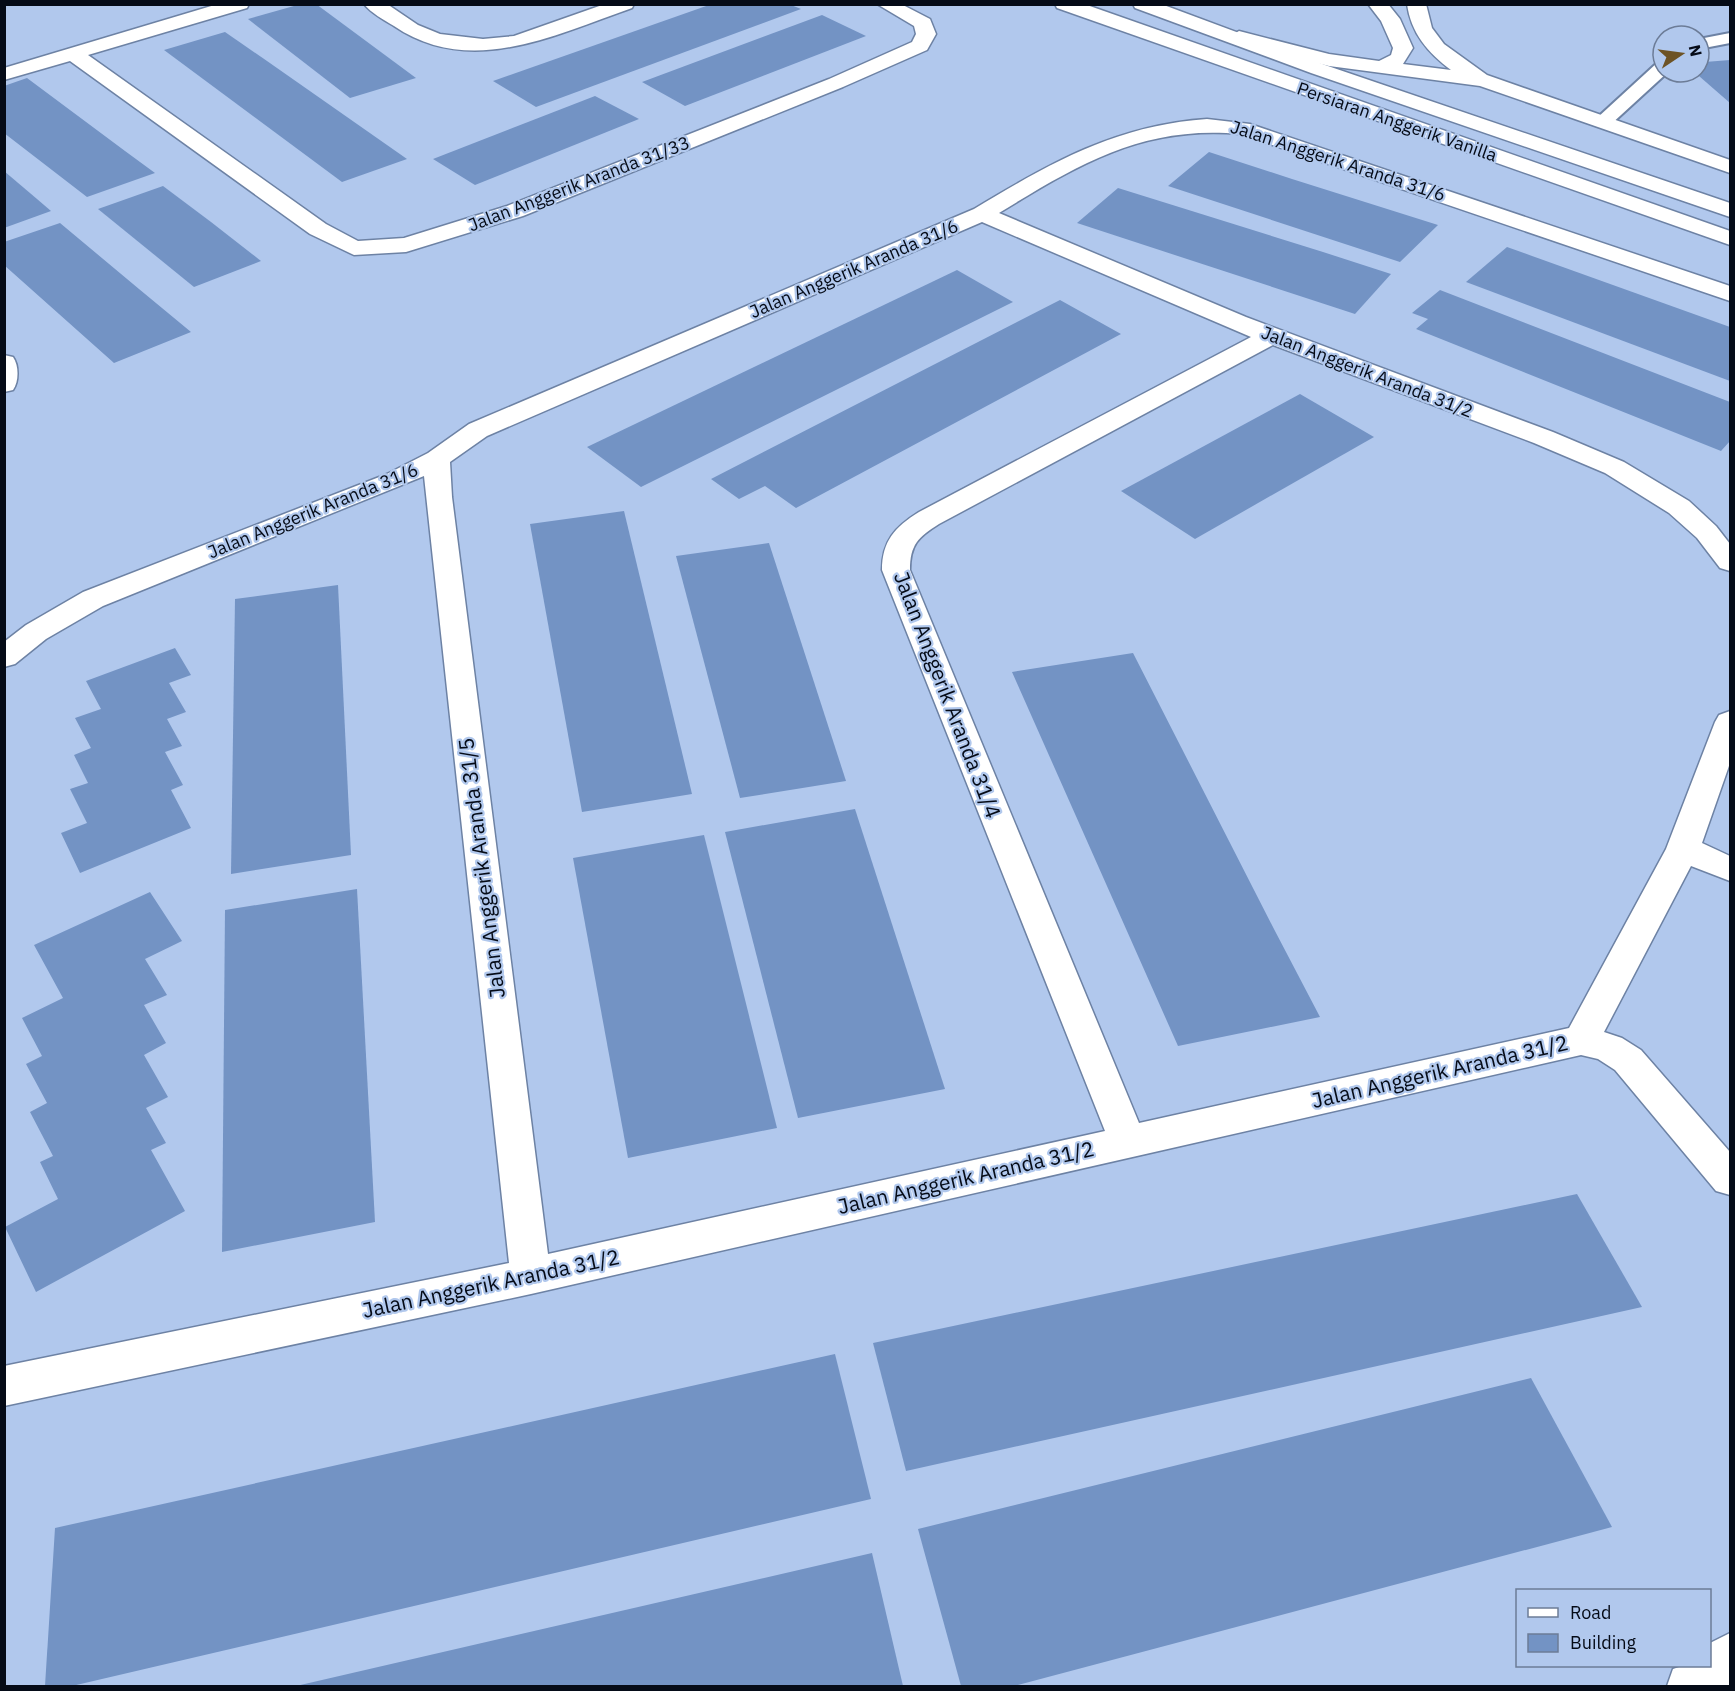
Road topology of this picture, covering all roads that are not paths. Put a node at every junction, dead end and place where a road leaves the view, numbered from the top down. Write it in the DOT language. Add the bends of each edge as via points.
graph roads {
  1 [pos="240,4"];
  2 [pos="374,4"];
  3 [pos="625,4"];
  4 [pos="886,4"];
  5 [pos="1064,4"];
  6 [pos="1142,4"];
  7 [pos="1377,4"];
  8 [pos="1416,4"];
  9 [pos="1222,32"];
  10 [pos="1731,38"];
  11 [pos="1711,42"];
  12 [pos="73,54"];
  13 [pos="1380,68"];
  14 [pos="4,74"];
  15 [pos="1651,78"];
  16 [pos="1483,80"];
  17 [pos="1603,122"];
  18 [pos="1731,167"];
  19 [pos="1731,210"];
  20 [pos="982,213"];
  21 [pos="1731,238"];
  22 [pos="1731,294"];
  23 [pos="1271,336"];
  24 [pos="4,362"];
  25 [pos="4,385"];
  26 [pos="437,459"];
  27 [pos="1731,562"];
  28 [pos="4,657"];
  29 [pos="1731,722"];
  30 [pos="1683,849"];
  31 [pos="1731,869"];
  32 [pos="1581,1040"];
  33 [pos="1128,1142"];
  34 [pos="1731,1179"];
  35 [pos="531,1276"];
  36 [pos="4,1386"];
  37 [pos="1731,1656"];
  38 [pos="1690,1686"];
  1 -- 12 [label="street"];
  2 -- 3 [label="street" via="424,35 455,42 501,44"];
  4 -- 12 [label="street, Jalan Anggerik Aranda 31/33" via="922,23 926,34 920,46 515,211 406,245 381,248 354,248 318,229"];
  5 -- 21 [label="street, Persiaran Anggerik Vanilla"];
  6 -- 9 [label="street, Persiaran Anggerik Vanilla"];
  7 -- 13 [label="street" via="1390,19 1403,48 1399,58"];
  8 -- 16 [label="street" via="1416,16 1437,48 1449,61"];
  9 -- 13 [label="street" via="1329,60"];
  9 -- 19 [label="street, Persiaran Anggerik Vanilla" via="1318,69"];
  10 -- 11 [label="lane"];
  12 -- 14 [label="street"];
  13 -- 16 [label="street"];
  15 -- 17 [label="lane"];
  16 -- 17 [label="street"];
  17 -- 18 [label="street"];
  20 -- 22 [label="street, Jalan Anggerik Aranda 31/6" via="1042,177 1132,137 1180,125 1219,124 1293,143"];
  20 -- 23 [label="street, Jalan Anggerik Aranda 31/2"];
  20 -- 26 [label="street, Jalan Anggerik Aranda 31/6" via="478,430"];
  23 -- 27 [label="street, Jalan Anggerik Aranda 31/2" via="1623,472 1685,511"];
  23 -- 33 [label="street, Jalan Anggerik Aranda 31/4" via="929,518 909,530 895,548 896,570"];
  24 -- 25 [label="street"];
  26 -- 28 [label="street, Jalan Anggerik Aranda 31/6" via="396,480 93,599 36,632"];
  26 -- 35 [label="street, Jalan Anggerik Aranda 31/5" via="441,521"];
  29 -- 30 [label="street, Jalan Anggerik Aranda 31/2"];
  30 -- 31 [label="street"];
  30 -- 32 [label="street, Jalan Anggerik Aranda 31/2"];
  32 -- 33 [label="street, Jalan Anggerik Aranda 31/2"];
  32 -- 34 [label="street" via="1609,1048 1628,1060"];
  33 -- 35 [label="street, Jalan Anggerik Aranda 31/2"];
  35 -- 36 [label="street, Jalan Anggerik Aranda 31/2"];
  37 -- 38 [label="street" via="1701,1682"];
}
